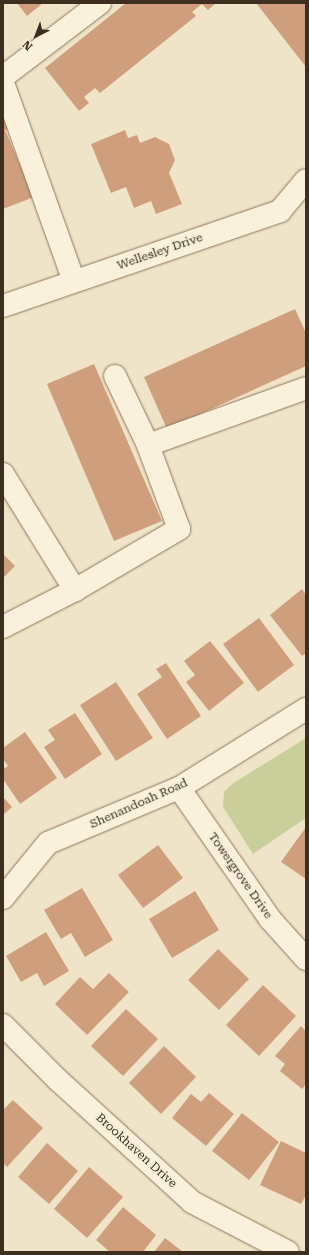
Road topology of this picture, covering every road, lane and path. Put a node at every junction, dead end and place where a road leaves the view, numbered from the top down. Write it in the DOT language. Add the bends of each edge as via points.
graph roads {
  1 [pos="100,3"];
  2 [pos="3,77"];
  3 [pos="3,83"];
  4 [pos="306,180"];
  5 [pos="74,281"];
  6 [pos="3,306"];
  7 [pos="115,376"];
  8 [pos="306,388"];
  9 [pos="148,445"];
  10 [pos="3,474"];
  11 [pos="75,590"];
  12 [pos="3,627"];
  13 [pos="306,709"];
  14 [pos="179,788"];
  15 [pos="3,898"];
  16 [pos="306,958"];
  17 [pos="3,1025"];
  18 [pos="288,1252"];
  1 -- 2 [label="street"];
  3 -- 5 [label="street"];
  4 -- 5 [label="street, Wellesley Drive" via="280,211"];
  5 -- 6 [label="street, Wellesley Drive"];
  7 -- 9 [label="street"];
  8 -- 9 [label="street"];
  9 -- 11 [label="street" via="179,529"];
  10 -- 11 [label="street"];
  11 -- 12 [label="street"];
  13 -- 14 [label="street, Shenandoah Road"];
  14 -- 15 [label="street, Shenandoah Road" via="48,844"];
  14 -- 16 [label="street, Towergrove Drive" via="270,919"];
  17 -- 18 [label="street, Brookhaven Drive" via="58,1080 192,1202"];
}
